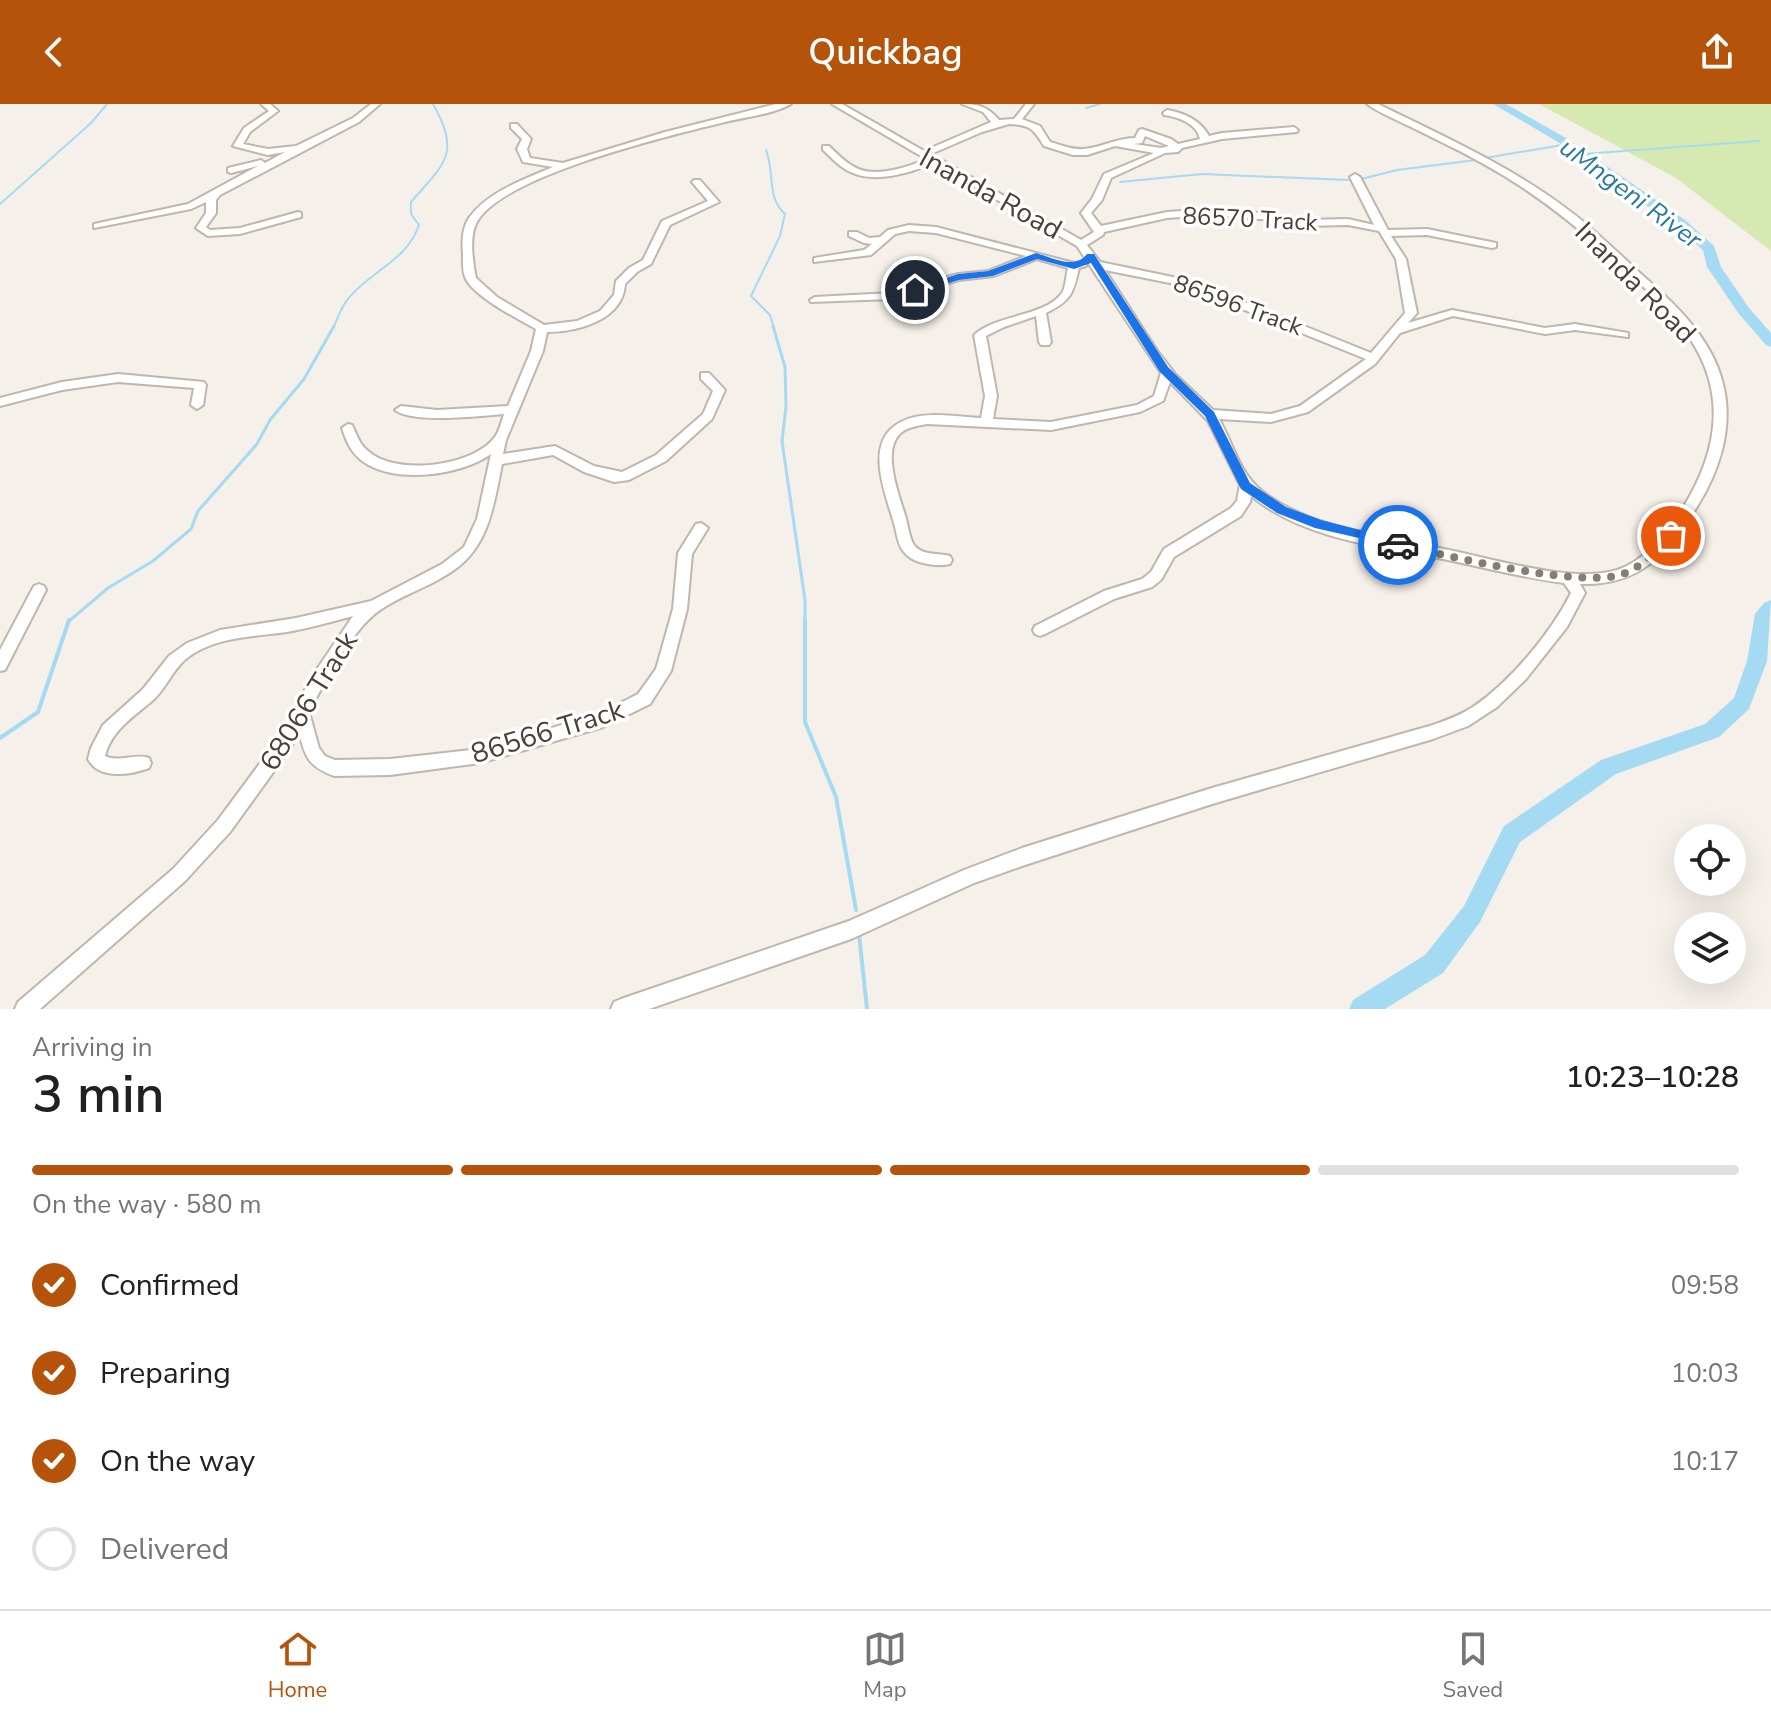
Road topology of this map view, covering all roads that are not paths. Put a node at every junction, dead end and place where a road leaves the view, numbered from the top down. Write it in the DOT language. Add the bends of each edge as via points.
graph roads {
  1 [pos="265,104"];
  2 [pos="376,104"];
  3 [pos="787,104"];
  4 [pos="836,104"];
  5 [pos="966,104"];
  6 [pos="1030,104"];
  7 [pos="1371,104"];
  8 [pos="285,105"];
  9 [pos="274,111"];
  10 [pos="1167,113"];
  11 [pos="1017,120"];
  12 [pos="995,121"];
  13 [pos="514,126"];
  14 [pos="1294,130"];
  15 [pos="1204,140"];
  16 [pos="1117,143"];
  17 [pos="826,148"];
  18 [pos="1176,149"];
  19 [pos="291,152"];
  20 [pos="927,157"];
  21 [pos="567,166"];
  22 [pos="231,170"];
  23 [pos="1355,177"];
  24 [pos="697,182"];
  25 [pos="215,195"];
  26 [pos="298,215"];
  27 [pos="98,226"];
  28 [pos="1381,227"];
  29 [pos="1098,230"];
  30 [pos="853,234"];
  31 [pos="880,240"];
  32 [pos="1081,244"];
  33 [pos="1492,245"];
  34 [pos="1036,256"];
  35 [pos="818,260"];
  36 [pos="1095,261"];
  37 [pos="1074,266"];
  38 [pos="815,300"];
  39 [pos="1041,313"];
  40 [pos="542,328"];
  41 [pos="1396,331"];
  42 [pos="1624,335"];
  43 [pos="1045,342"];
  44 [pos="1373,358"];
  45 [pos="1164,369"];
  46 [pos="705,376"];
  47 [pos="0,402"];
  48 [pos="197,405"];
  49 [pos="401,410"];
  50 [pos="512,410"];
  51 [pos="1210,414"];
  52 [pos="986,424"];
  53 [pos="348,428"];
  54 [pos="500,440"];
  55 [pos="496,460"];
  56 [pos="1246,486"];
  57 [pos="701,528"];
  58 [pos="945,560"];
  59 [pos="1568,577"];
  60 [pos="39,590"];
  61 [pos="374,606"];
  62 [pos="1040,630"];
  63 [pos="0,665"];
  64 [pos="302,713"];
  65 [pos="143,763"];
  66 [pos="25,1009"];
  67 [pos="621,1009"];
  1 -- 9 [label="street"];
  2 -- 19 [label="street"];
  3 -- 21 [label="street" via="666,132"];
  4 -- 20 [label="street, Inanda Road"];
  5 -- 12 [label="street" via="986,110"];
  6 -- 11 [label="street"];
  7 -- 59 [label="street, Inanda Road" via="1507,174 1567,214 1681,318 1715,373 1720,424 1716,458 1671,536 1645,561 1621,574"];
  8 -- 9 [label="street"];
  9 -- 19 [label="street" via="247,130 238,146"];
  10 -- 15 [label="street" via="1194,123"];
  11 -- 12 [label="street"];
  11 -- 16 [label="street" via="1037,128 1047,144 1067,151 1087,152"];
  12 -- 20 [label="street"];
  13 -- 21 [label="street" via="527,139 522,149 526,160"];
  14 -- 15 [label="street"];
  15 -- 18 [label="street"];
  16 -- 18 [label="street" via="1148,151"];
  16 -- 18 [label="street" via="1139,141 1142,132"];
  17 -- 20 [label="street" via="856,172 888,172"];
  18 -- 29 [label="street" via="1107,176 1086,213"];
  19 -- 22 [label="street"];
  19 -- 25 [label="street"];
  20 -- 32 [label="street, Inanda Road"];
  21 -- 40 [label="street" via="497,197 479,212 468,232 474,283"];
  23 -- 28 [label="street"];
  24 -- 40 [label="street" via="715,201 663,226 647,262 622,281 620,295 609,308 573,328"];
  25 -- 26 [label="street" via="201,228 208,233 240,231"];
  25 -- 27 [label="street" via="179,209"];
  28 -- 29 [label="street, 86570 Track" via="1196,212"];
  28 -- 33 [label="street"];
  28 -- 41 [label="street" via="1401,259 1412,309"];
  29 -- 32 [label="street, 86570 Track"];
  30 -- 31 [label="street"];
  31 -- 34 [label="street" via="905,228 936,230"];
  31 -- 35 [label="street" via="867,253"];
  32 -- 36 [label="street, Inanda Road"];
  34 -- 37 [label="street"];
  34 -- 38 [label="street" via="990,274 883,297"];
  36 -- 37 [label="street"];
  36 -- 44 [label="street, 86596 Track" via="1188,283"];
  36 -- 45 [label="street, Inanda Road"];
  37 -- 39 [label="street" via="1066,295"];
  39 -- 43 [label="street"];
  39 -- 52 [label="street" via="980,335 991,396"];
  40 -- 50 [label="street, 68066 Track"];
  41 -- 42 [label="street" via="1452,313 1536,330 1575,327"];
  41 -- 44 [label="street"];
  44 -- 51 [label="street" via="1294,413 1271,418"];
  45 -- 51 [label="street, Inanda Road"];
  45 -- 52 [label="street" via="1159,398 1140,408 1051,426"];
  46 -- 55 [label="street" via="719,390 711,412 661,458 624,477 589,469 555,450"];
  47 -- 48 [label="street" via="62,386 129,378 200,385"];
  49 -- 50 [label="street"];
  50 -- 54 [label="street, 68066 Track"];
  51 -- 56 [label="street, Inanda Road"];
  52 -- 58 [label="street" via="912,420 898,429 887,450 889,489 907,547 923,557"];
  53 -- 54 [label="street" via="358,451 399,469 469,461"];
  54 -- 55 [label="street, 68066 Track"];
  55 -- 61 [label="street, 68066 Track" via="484,519 469,550 447,568"];
  56 -- 59 [label="street, Inanda Road" via="1281,510 1319,525"];
  56 -- 62 [label="street" via="1236,512 1169,553 1147,583 1109,595"];
  57 -- 64 [label="street, 86566 Track" via="685,553 680,609 663,671 644,699 603,720 480,756 350,769 334,768 314,755"];
  59 -- 67 [label="street" via="1578,593 1563,619 1514,680 1461,722 1022,857 851,930"];
  60 -- 63 [label="street"];
  61 -- 64 [label="street, 68066 Track" via="335,652"];
  61 -- 65 [label="street" via="293,625 252,628 195,645 109,729 98,747 96,759 110,767"];
  64 -- 66 [label="street, 68066 Track" via="266,770 194,860"];
}
